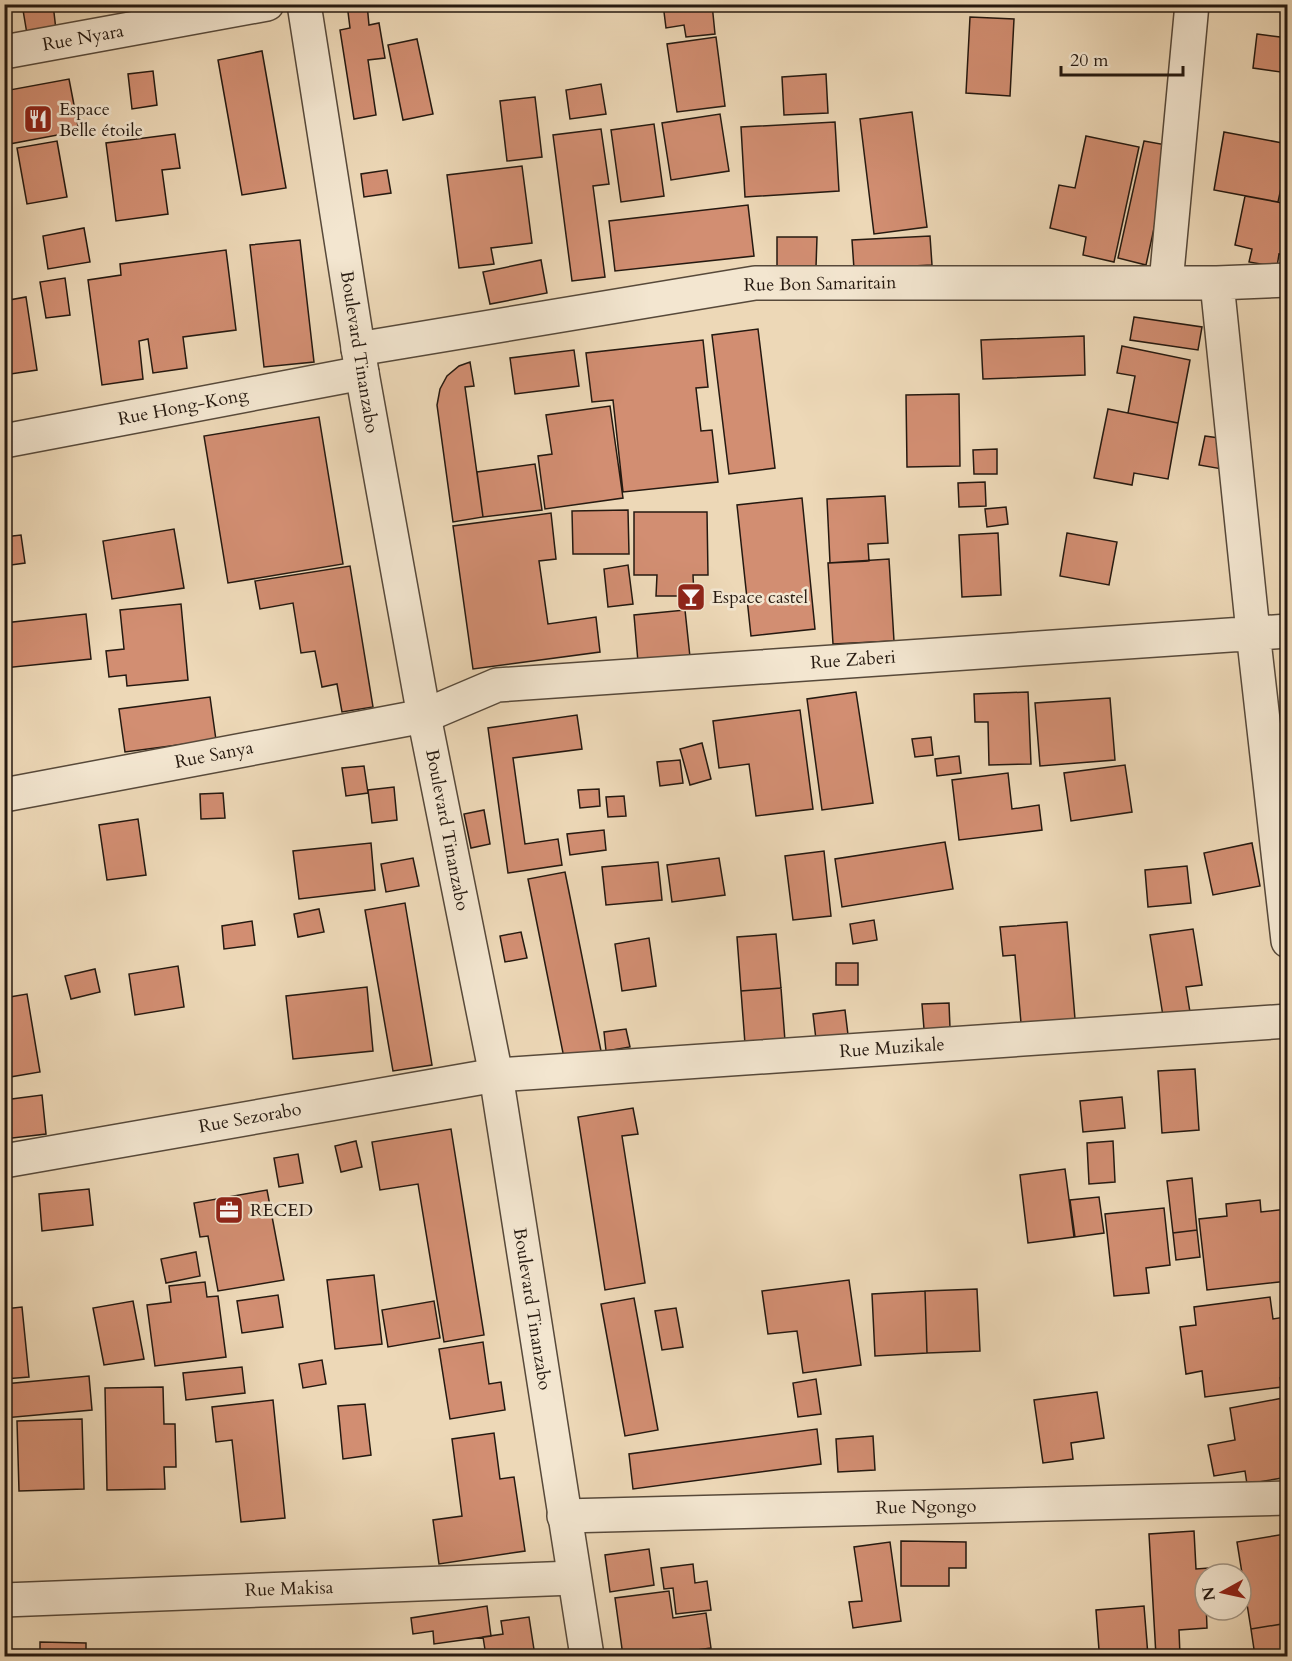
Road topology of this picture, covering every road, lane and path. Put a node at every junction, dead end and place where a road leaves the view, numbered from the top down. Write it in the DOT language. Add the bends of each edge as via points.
graph roads {
  1 [pos="267,4"];
  2 [pos="304,4"];
  3 [pos="1192,4"];
  4 [pos="4,52"];
  5 [pos="1287,280"];
  6 [pos="1166,283"];
  7 [pos="1217,283"];
  8 [pos="360,361"];
  9 [pos="4,441"];
  10 [pos="1287,631"];
  11 [pos="1253,632"];
  12 [pos="424,716"];
  13 [pos="4,795"];
  14 [pos="1287,941"];
  15 [pos="1287,1021"];
  16 [pos="496,1074"];
  17 [pos="4,1161"];
  18 [pos="1287,1498"];
  19 [pos="564,1516"];
  20 [pos="574,1578"];
  21 [pos="4,1600"];
  22 [pos="587,1656"];
  1 -- 4 [label="street, Rue Nyara"];
  2 -- 8 [label="street, Boulevard Tinanzabo"];
  3 -- 6 [label="street"];
  5 -- 7 [label="street, Rue Bon Samaritain"];
  6 -- 7 [label="street, Rue Bon Samaritain"];
  6 -- 8 [label="street, Rue Bon Samaritain" via="755,283"];
  7 -- 11 [label="street"];
  8 -- 9 [label="street, Rue Hong-Kong"];
  8 -- 12 [label="street, Boulevard Tinanzabo"];
  10 -- 11 [label="street, Rue Zaberi"];
  11 -- 12 [label="street, Rue Zaberi" via="497,685"];
  11 -- 14 [label="street"];
  12 -- 13 [label="street, Rue Sanya"];
  12 -- 16 [label="street, Boulevard Tinanzabo"];
  15 -- 16 [label="street, Rue Muzikale"];
  16 -- 17 [label="street, Rue Sezorabo"];
  16 -- 19 [label="street, Boulevard Tinanzabo"];
  18 -- 19 [label="street, Rue Ngongo"];
  19 -- 20 [label="street, Boulevard Tinanzabo"];
  20 -- 21 [label="street, Rue Makisa"];
  20 -- 22 [label="street, Boulevard Tinanzabo"];
}
